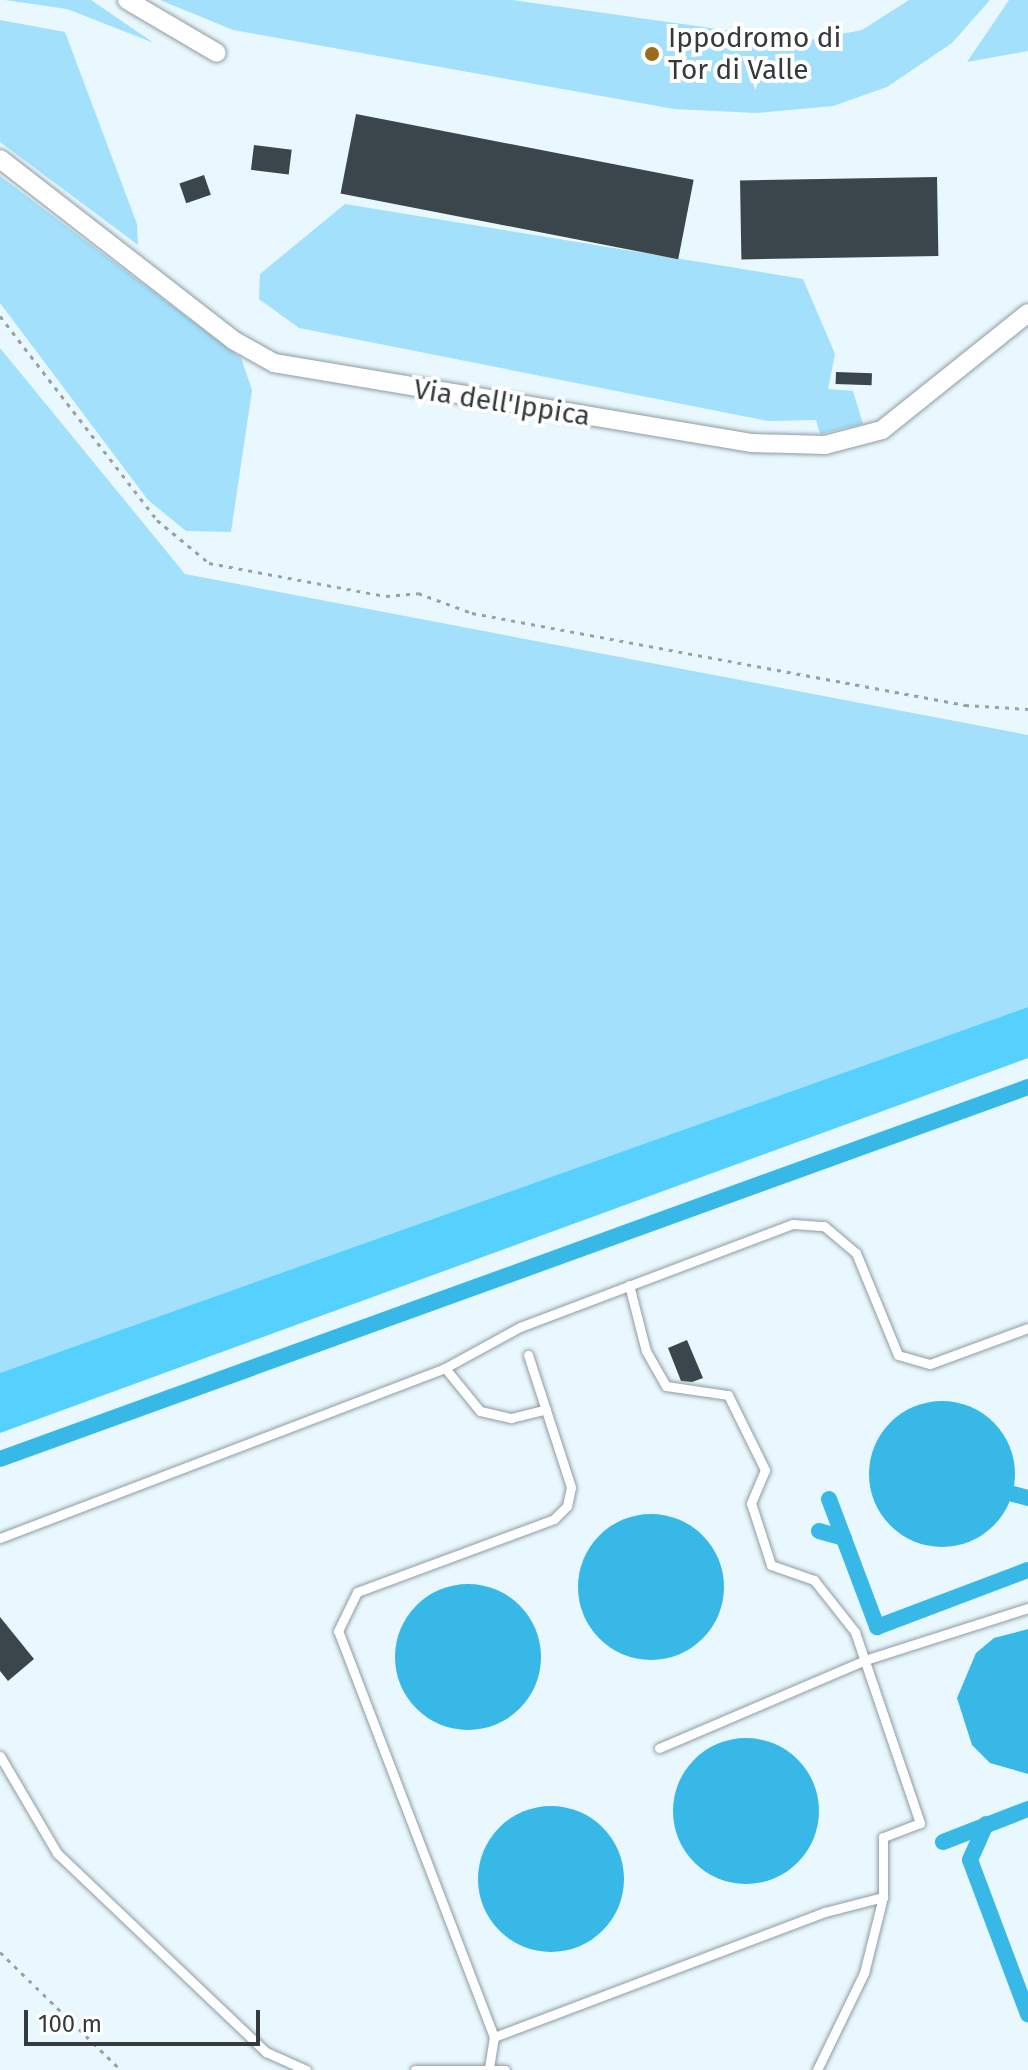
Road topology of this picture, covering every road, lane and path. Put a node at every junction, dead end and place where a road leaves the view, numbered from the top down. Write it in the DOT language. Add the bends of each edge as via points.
graph roads {
  1 [pos="127,0"];
  2 [pos="217,53"];
  3 [pos="0,159"];
  4 [pos="1028,313"];
  5 [pos="0,316"];
  6 [pos="1028,709"];
  7 [pos="629,1285"];
  8 [pos="1028,1328"];
  9 [pos="528,1355"];
  10 [pos="445,1368"];
  11 [pos="546,1409"];
  12 [pos="0,1538"];
  13 [pos="1028,1608"];
  14 [pos="865,1660"];
  15 [pos="659,1748"];
  16 [pos="0,1756"];
  17 [pos="883,1897"];
  18 [pos="0,1952"];
  19 [pos="494,2037"];
  20 [pos="489,2068"];
  21 [pos="121,2070"];
  22 [pos="306,2070"];
  23 [pos="415,2070"];
  24 [pos="505,2070"];
  25 [pos="817,2070"];
  1 -- 2 [label="street"];
  3 -- 4 [label="street, Via dell'Ippica" via="233,340 274,363 752,443 815,446 882,430"];
  5 -- 6 [label="path" via="157,520 209,563 386,596 418,593 472,613 965,705"];
  7 -- 8 [label="lane" via="793,1224 824,1226 856,1253 898,1355 930,1364"];
  7 -- 10 [label="lane" via="475,1346"];
  7 -- 14 [label="lane" via="646,1351 666,1386 728,1395 765,1470 751,1503 771,1565 814,1580 855,1632"];
  9 -- 11 [label="lane"];
  10 -- 11 [label="lane" via="480,1411 511,1418"];
  10 -- 12 [label="lane"];
  11 -- 19 [label="lane" via="571,1487 554,1519 375,1583 343,1608 338,1631"];
  13 -- 14 [label="lane"];
  14 -- 15 [label="lane"];
  14 -- 17 [label="lane" via="920,1823 883,1837"];
  16 -- 22 [label="lane" via="57,1853 266,2052"];
  17 -- 19 [label="lane" via="825,1912"];
  17 -- 25 [label="lane" via="864,1973"];
  18 -- 21 [label="path"];
  19 -- 20 [label="lane"];
  20 -- 23 [label="lane"];
  20 -- 24 [label="lane"];
}
